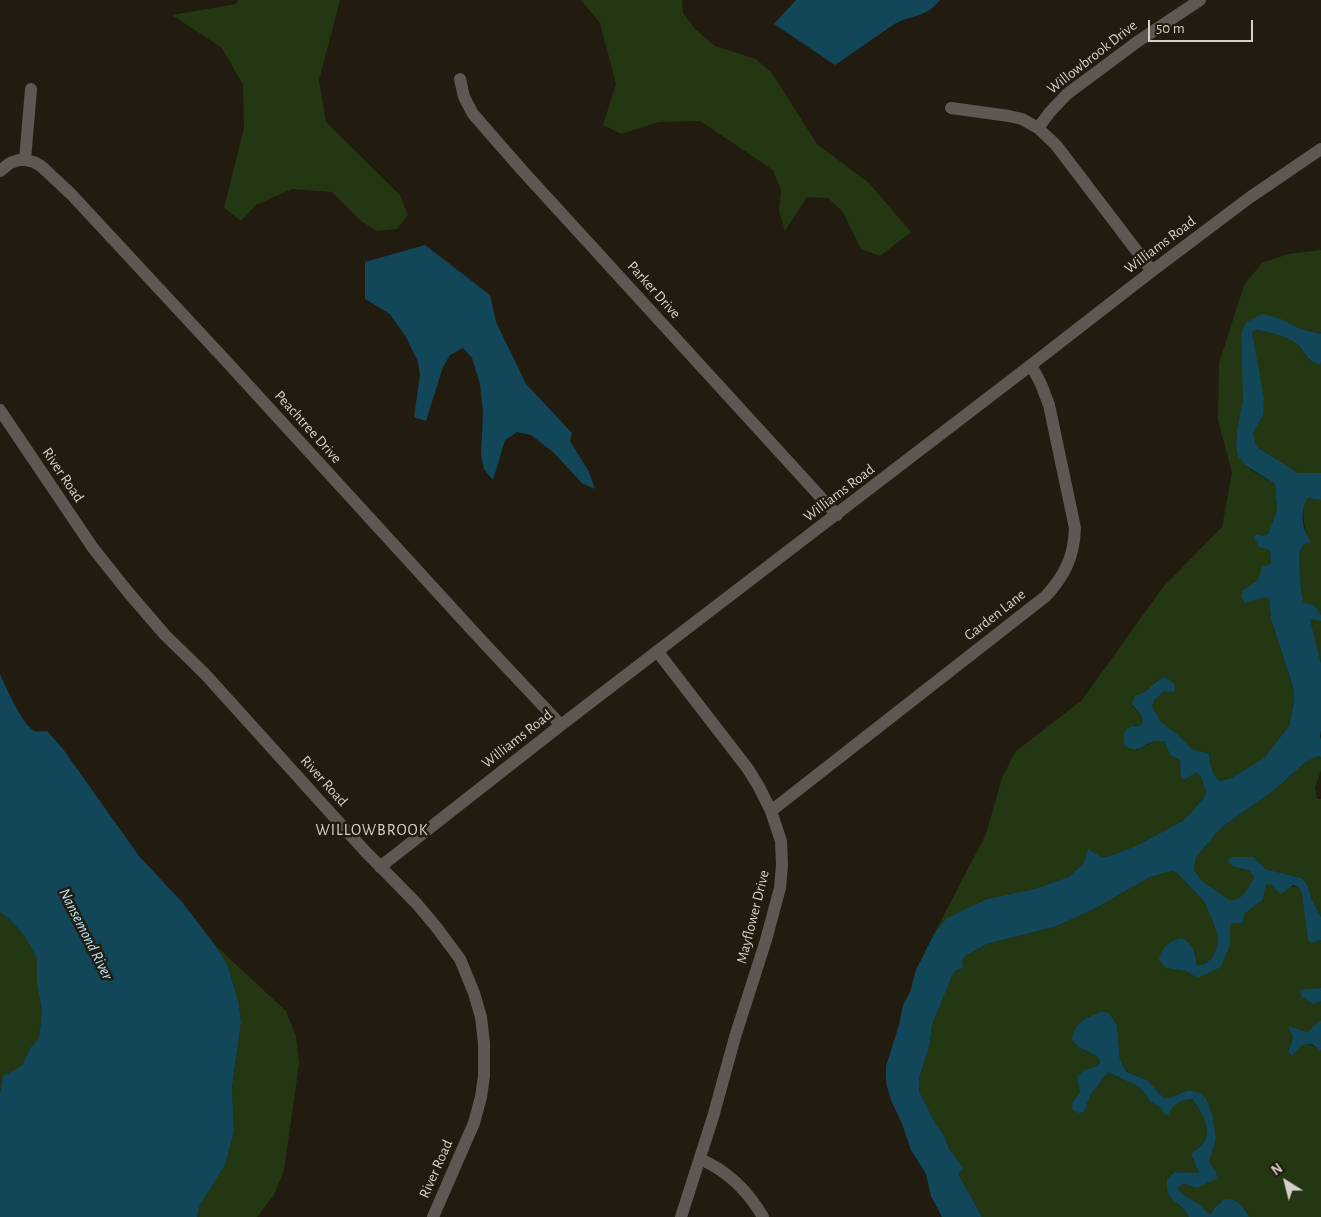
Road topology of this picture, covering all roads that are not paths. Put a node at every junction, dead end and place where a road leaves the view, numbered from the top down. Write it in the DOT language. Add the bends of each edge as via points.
graph roads {
  1 [pos="1200,0"];
  2 [pos="460,79"];
  3 [pos="31,89"];
  4 [pos="951,108"];
  5 [pos="1038,128"];
  6 [pos="1321,149"];
  7 [pos="24,160"];
  8 [pos="0,171"];
  9 [pos="1152,271"];
  10 [pos="1031,366"];
  11 [pos="0,410"];
  12 [pos="837,515"];
  13 [pos="658,651"];
  14 [pos="561,725"];
  15 [pos="771,811"];
  16 [pos="380,867"];
  17 [pos="700,1159"];
  18 [pos="433,1217"];
  19 [pos="681,1217"];
  20 [pos="763,1217"];
  1 -- 5 [label="street, Willowbrook Drive" via="1067,94"];
  2 -- 12 [label="street, Parker Drive" via="464,97 473,114"];
  3 -- 7 [label="street"];
  4 -- 5 [label="street" via="1009,116"];
  5 -- 9 [label="street" via="1056,144"];
  6 -- 9 [label="street, Williams Road"];
  7 -- 8 [label="street" via="10,163"];
  7 -- 14 [label="street, Peachtree Drive" via="40,166 71,194"];
  9 -- 10 [label="street, Williams Road"];
  10 -- 12 [label="street, Williams Road"];
  10 -- 15 [label="street, Garden Lane" via="1049,405 1075,528 1067,568 1046,596"];
  11 -- 16 [label="street, River Road" via="93,548 128,592"];
  12 -- 13 [label="street, Williams Road"];
  13 -- 14 [label="street, Williams Road"];
  13 -- 15 [label="street, Mayflower Drive" via="748,769"];
  14 -- 16 [label="street, Williams Road"];
  15 -- 17 [label="street, Mayflower Drive" via="781,841 780,888"];
  16 -- 18 [label="street, River Road" via="417,904 460,959 481,1018 484,1076 481,1097 474,1122"];
  17 -- 19 [label="street, Mayflower Drive"];
  17 -- 20 [label="street" via="741,1186"];
}
